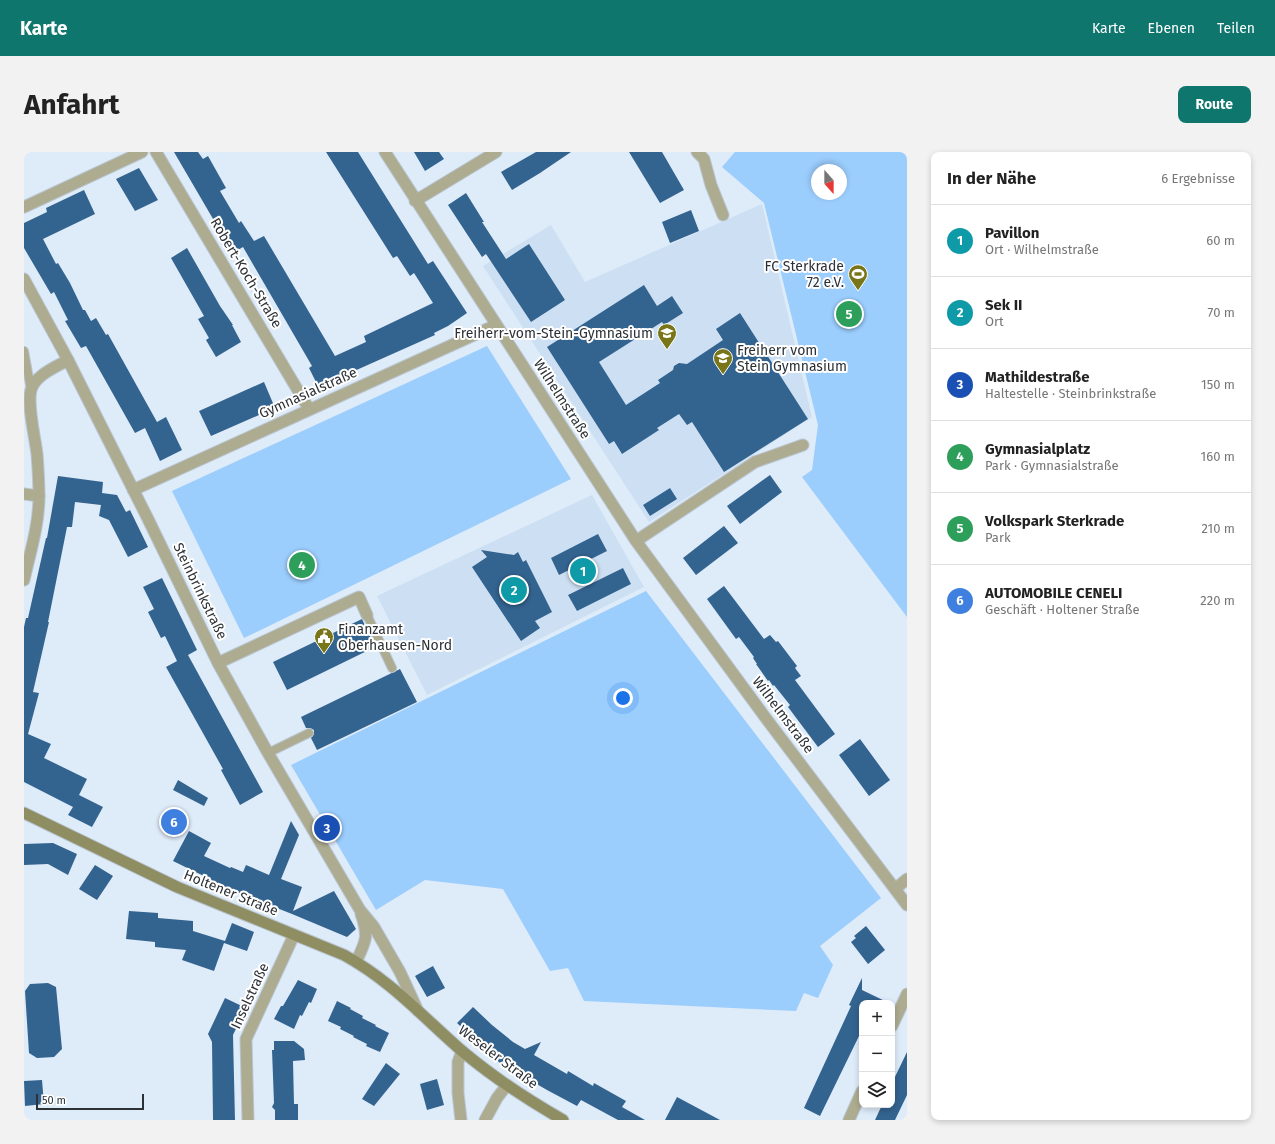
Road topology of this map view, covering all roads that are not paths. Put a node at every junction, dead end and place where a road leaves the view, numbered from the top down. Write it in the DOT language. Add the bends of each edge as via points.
graph roads {
  1 [pos="142,152"];
  2 [pos="156,152"];
  3 [pos="384,152"];
  4 [pos="496,152"];
  5 [pos="704,154"];
  6 [pos="416,201"];
  7 [pos="24,207"];
  8 [pos="723,215"];
  9 [pos="24,279"];
  10 [pos="496,325"];
  11 [pos="24,351"];
  12 [pos="68,360"];
  13 [pos="31,390"];
  14 [pos="309,409"];
  15 [pos="803,445"];
  16 [pos="133,490"];
  17 [pos="24,494"];
  18 [pos="39,496"];
  19 [pos="636,541"];
  20 [pos="24,580"];
  21 [pos="367,615"];
  22 [pos="218,663"];
  23 [pos="392,668"];
  24 [pos="309,733"];
  25 [pos="268,753"];
  26 [pos="24,813"];
  27 [pos="907,879"];
  28 [pos="895,889"];
  29 [pos="907,905"];
  30 [pos="360,910"];
  31 [pos="294,935"];
  32 [pos="356,962"];
  33 [pos="907,994"];
  34 [pos="418,1012"];
  35 [pos="895,1020"];
  36 [pos="462,1051"];
  37 [pos="507,1085"];
  38 [pos="859,1098"];
  39 [pos="248,1120"];
  40 [pos="461,1120"];
  41 [pos="486,1120"];
  42 [pos="563,1120"];
  43 [pos="849,1120"];
  1 -- 7 [label="street"];
  2 -- 14 [label="street, Robert-Koch-Straße"];
  3 -- 6 [label="street, Wilhelmstraße"];
  4 -- 6 [label="street"];
  5 -- 8 [label="street" via="711,185"];
  6 -- 10 [label="street, Wilhelmstraße"];
  9 -- 12 [label="street, Steinbrinkstraße"];
  10 -- 14 [label="street, Gymnasialstraße"];
  10 -- 19 [label="street, Wilhelmstraße"];
  11 -- 13 [label="lane"];
  12 -- 13 [label="street" via="46,372"];
  12 -- 16 [label="street, Steinbrinkstraße"];
  13 -- 18 [label="street" via="30,406 37,454"];
  14 -- 16 [label="street, Gymnasialstraße"];
  15 -- 19 [label="street" via="755,462"];
  16 -- 22 [label="street, Steinbrinkstraße"];
  17 -- 18 [label="street"];
  18 -- 20 [label="street" via="36,527"];
  19 -- 28 [label="street, Wilhelmstraße"];
  21 -- 22 [label="street" via="359,597"];
  21 -- 23 [label="lane"];
  22 -- 25 [label="street, Steinbrinkstraße"];
  24 -- 25 [label="lane"];
  25 -- 30 [label="street, Steinbrinkstraße"];
  26 -- 31 [label="main road, Holtener Straße" via="177,888"];
  27 -- 28 [label="street"];
  28 -- 29 [label="street, Wilhelmstraße"];
  30 -- 32 [label="street, Steinbrinkstraße" via="366,933"];
  30 -- 34 [label="street, Steinbrinkstraße" via="374,927 400,972"];
  31 -- 32 [label="main road, Holtener Straße"];
  31 -- 39 [label="street, Inselstraße" via="246,1039"];
  32 -- 34 [label="main road, Holtener Straße" via="390,985"];
  33 -- 35 [label="street"];
  34 -- 36 [label="main road, Weseler Straße"];
  36 -- 37 [label="main road, Weseler Straße"];
  36 -- 40 [label="street" via="458,1062"];
  37 -- 41 [label="street"];
  37 -- 42 [label="main road, Weseler Straße"];
  38 -- 43 [label="street"];
}
